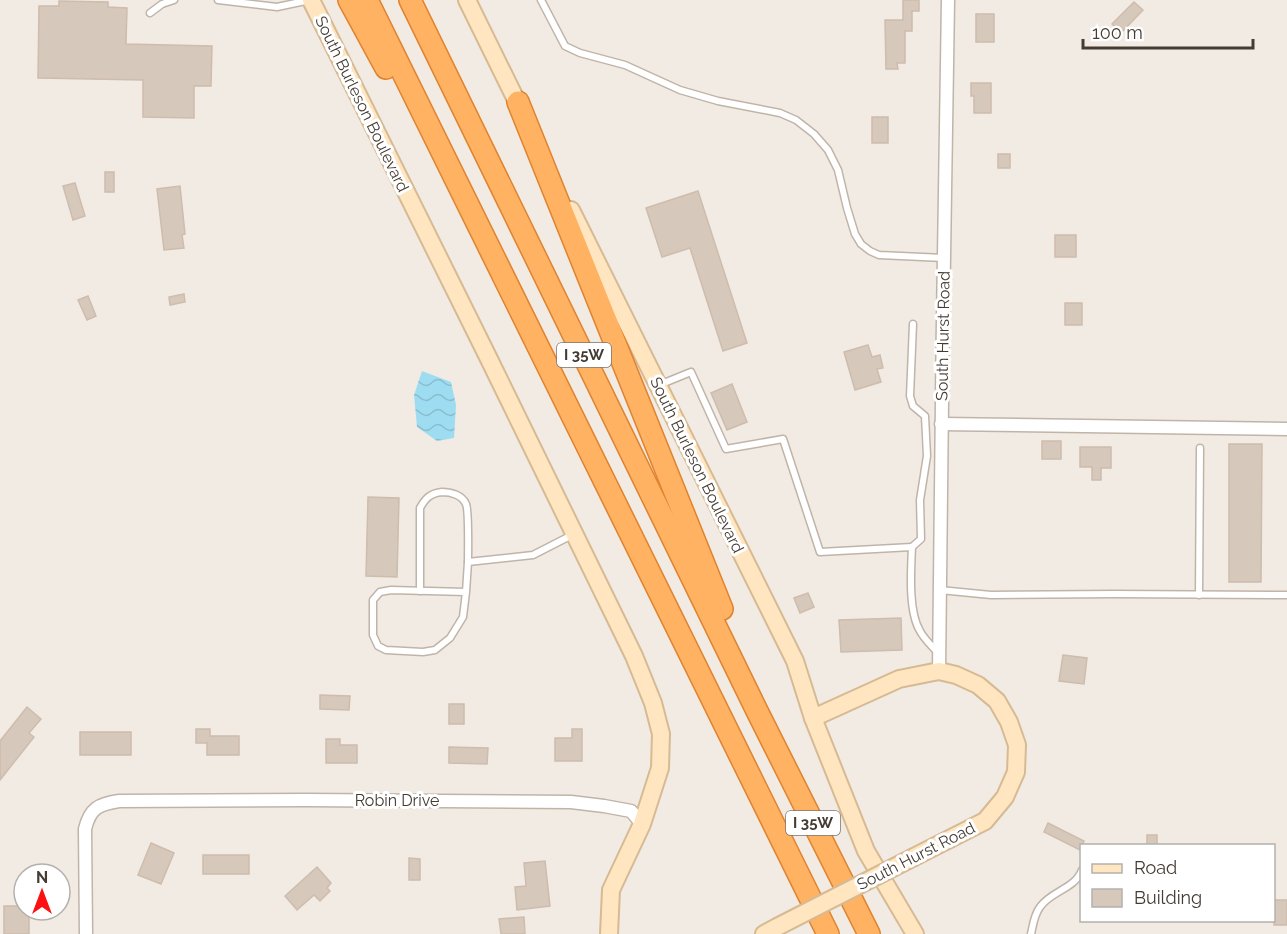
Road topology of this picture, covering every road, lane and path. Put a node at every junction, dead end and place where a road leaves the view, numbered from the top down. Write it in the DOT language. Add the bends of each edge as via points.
graph roads {
  1 [pos="174,0"];
  2 [pos="219,0"];
  3 [pos="311,0"];
  4 [pos="349,0"];
  5 [pos="368,0"];
  6 [pos="410,0"];
  7 [pos="467,0"];
  8 [pos="541,0"];
  9 [pos="948,0"];
  10 [pos="150,13"];
  11 [pos="518,102"];
  12 [pos="456,180"];
  13 [pos="945,258"];
  14 [pos="913,324"];
  15 [pos="658,386"];
  16 [pos="941,424"];
  17 [pos="1287,429"];
  18 [pos="1200,448"];
  19 [pos="574,534"];
  20 [pos="912,547"];
  21 [pos="468,562"];
  22 [pos="939,590"];
  23 [pos="420,591"];
  24 [pos="466,592"];
  25 [pos="1199,595"];
  26 [pos="1287,596"];
  27 [pos="939,653"];
  28 [pos="939,671"];
  29 [pos="757,711"];
  30 [pos="813,718"];
  31 [pos="642,824"];
  32 [pos="1080,874"];
  33 [pos="771,931"];
  34 [pos="86,934"];
  35 [pos="609,934"];
  36 [pos="828,934"];
  37 [pos="869,934"];
  38 [pos="915,934"];
  39 [pos="1031,934"];
  1 -- 10 [label="lane"];
  2 -- 3 [label="lane" via="277,7"];
  3 -- 19 [label="main road, South Burleson Boulevard"];
  4 -- 12 [label="highway" via="430,152"];
  5 -- 12 [label="highway, I 35W"];
  6 -- 29 [label="highway, I 35W"];
  7 -- 11 [label="main road, South Burleson Boulevard"];
  8 -- 13 [label="lane" via="565,46 625,65 680,90 796,120 828,150 861,244 879,255"];
  9 -- 13 [label="street, South Hurst Road"];
  11 -- 15 [label="main road, South Burleson Boulevard"];
  11 -- 29 [label="highway" via="731,631"];
  12 -- 36 [label="highway, I 35W"];
  13 -- 16 [label="street, South Hurst Road"];
  14 -- 20 [label="lane" via="910,396 913,406 925,416 927,456 920,500 921,539"];
  15 -- 20 [label="lane" via="692,372 726,449 783,439 820,552"];
  15 -- 30 [label="main road, South Burleson Boulevard" via="795,661"];
  16 -- 17 [label="street"];
  16 -- 22 [label="street, South Hurst Road"];
  18 -- 25 [label="lane"];
  19 -- 21 [label="lane" via="532,555"];
  19 -- 31 [label="main road, South Burleson Boulevard" via="634,656 661,734 660,768"];
  20 -- 27 [label="lane" via="914,617 920,632"];
  21 -- 23 [label="lane" via="467,506 452,492 438,492 425,498 420,508"];
  21 -- 24 [label="lane"];
  22 -- 25 [label="lane" via="991,596"];
  22 -- 27 [label="street, South Hurst Road"];
  23 -- 24 [label="lane"];
  23 -- 24 [label="lane" via="380,592 373,600 373,635 378,646 386,650 435,650 450,638 463,617"];
  25 -- 26 [label="lane"];
  27 -- 28 [label="street, South Hurst Road"];
  28 -- 30 [label="main road, South Hurst Road" via="899,679"];
  28 -- 33 [label="main road, South Hurst Road, bridge" via="978,685 997,700 1017,745 1016,772 1005,797 985,821"];
  29 -- 37 [label="highway, I 35W"];
  30 -- 38 [label="main road, South Burleson Boulevard" via="866,851"];
  31 -- 34 [label="street, Robin Drive" via="631,811 571,802 104,803 92,811 85,829"];
  31 -- 35 [label="main road, South Burleson Boulevard" via="611,890"];
  32 -- 39 [label="lane" via="1039,908"];
}
